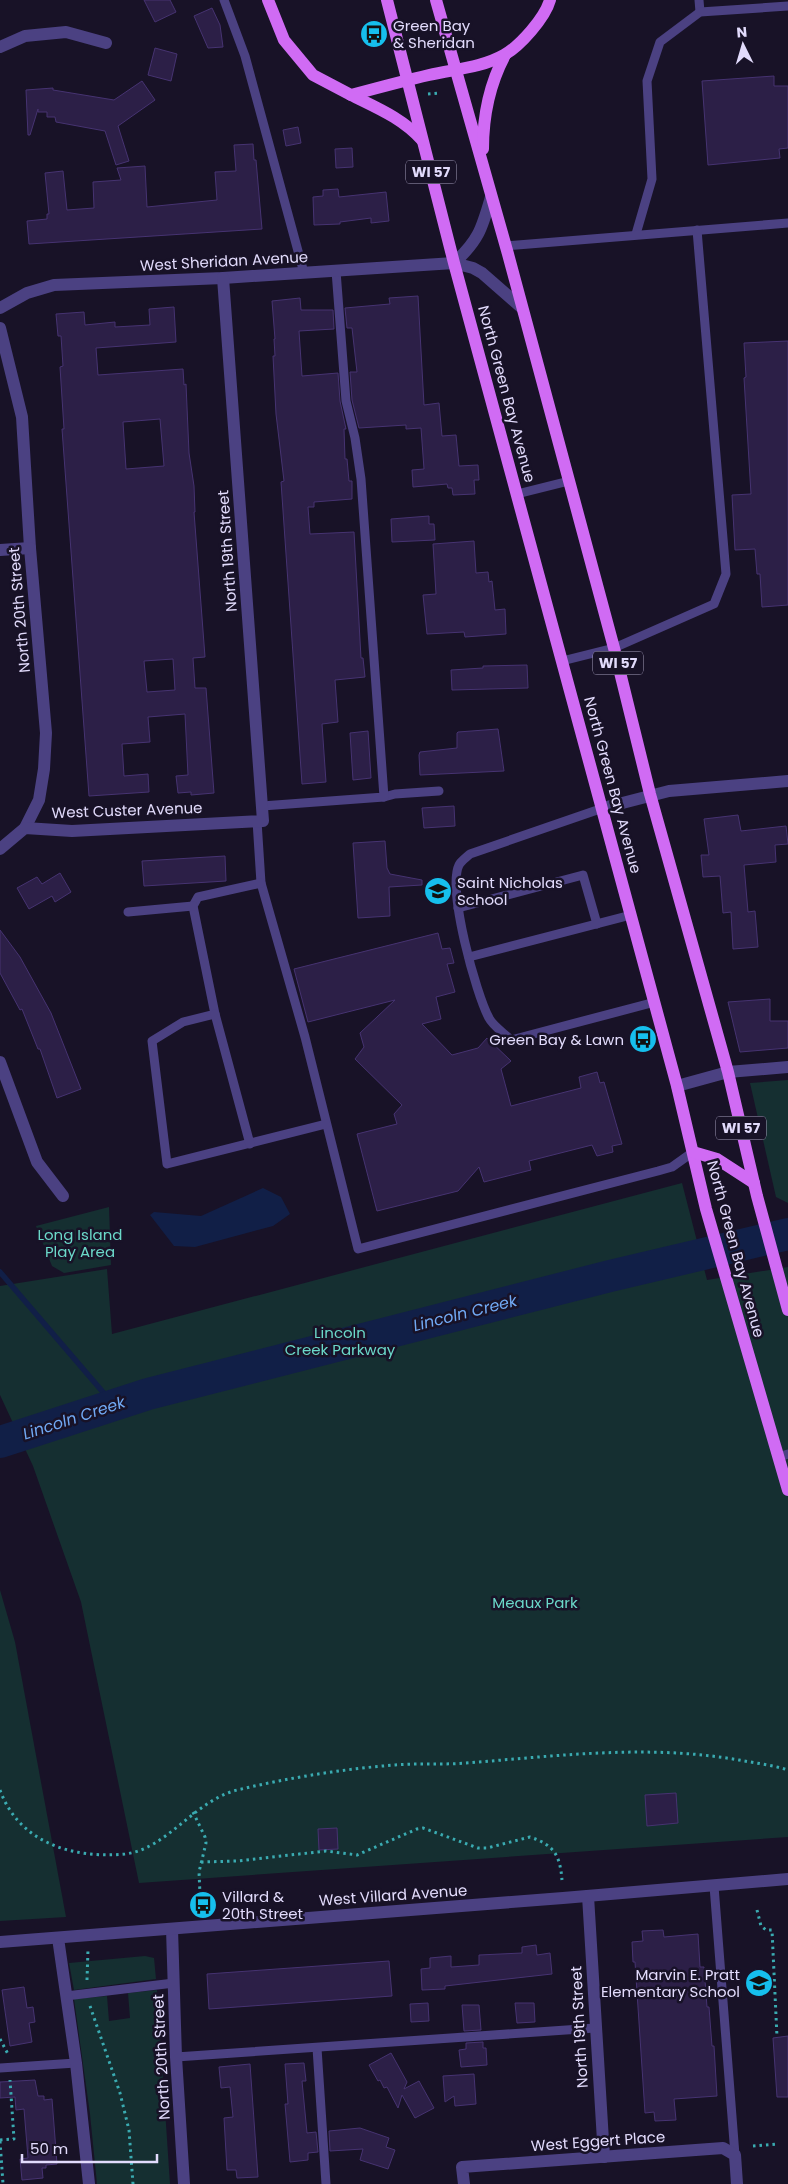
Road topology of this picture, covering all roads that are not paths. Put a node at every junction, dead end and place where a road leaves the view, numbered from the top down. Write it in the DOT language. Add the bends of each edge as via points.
graph roads {
  1 [pos="224,0"];
  2 [pos="268,0"];
  3 [pos="387,0"];
  4 [pos="436,0"];
  5 [pos="550,0"];
  6 [pos="699,0"];
  7 [pos="788,6"];
  8 [pos="700,12"];
  9 [pos="106,43"];
  10 [pos="0,47"];
  11 [pos="504,55"];
  12 [pos="457,70"];
  13 [pos="409,80"];
  14 [pos="351,95"];
  15 [pos="422,140"];
  16 [pos="483,166"];
  17 [pos="492,197"];
  18 [pos="788,223"];
  19 [pos="697,230"];
  20 [pos="636,234"];
  21 [pos="505,246"];
  22 [pos="454,263"];
  23 [pos="336,271"];
  24 [pos="304,273"];
  25 [pos="223,278"];
  26 [pos="0,308"];
  27 [pos="522,308"];
  28 [pos="0,328"];
  29 [pos="569,481"];
  30 [pos="517,494"];
  31 [pos="30,548"];
  32 [pos="0,550"];
  33 [pos="614,648"];
  34 [pos="562,661"];
  35 [pos="788,781"];
  36 [pos="439,791"];
  37 [pos="650,794"];
  38 [pos="384,797"];
  39 [pos="262,806"];
  40 [pos="603,808"];
  41 [pos="260,821"];
  42 [pos="25,828"];
  43 [pos="0,849"];
  44 [pos="261,882"];
  45 [pos="193,906"];
  46 [pos="458,908"];
  47 [pos="128,912"];
  48 [pos="631,915"];
  49 [pos="598,924"];
  50 [pos="469,957"];
  51 [pos="655,1002"];
  52 [pos="215,1014"];
  53 [pos="0,1062"];
  54 [pos="788,1067"];
  55 [pos="728,1072"];
  56 [pos="677,1086"];
  57 [pos="326,1124"];
  58 [pos="250,1144"];
  59 [pos="693,1152"];
  60 [pos="754,1183"];
  61 [pos="63,1196"];
  62 [pos="788,1310"];
  63 [pos="783,1455"];
  64 [pos="788,1490"];
  65 [pos="788,1879"];
  66 [pos="714,1886"];
  67 [pos="588,1896"];
  68 [pos="172,1929"];
  69 [pos="58,1938"];
  70 [pos="0,1942"];
  71 [pos="174,1983"];
  72 [pos="66,1996"];
  73 [pos="595,2028"];
  74 [pos="317,2048"];
  75 [pos="176,2058"];
  76 [pos="76,2063"];
  77 [pos="4,2068"];
  78 [pos="735,2155"];
  79 [pos="604,2157"];
  80 [pos="89,2184"];
  81 [pos="184,2184"];
  82 [pos="326,2184"];
  83 [pos="464,2184"];
  84 [pos="737,2184"];
  1 -- 24 [label="lane" via="245,56"];
  2 -- 14 [label="main road" via="284,40 314,76"];
  3 -- 13 [label="main road, North Green Bay Avenue / WI 57"];
  4 -- 12 [label="main road, WI 57"];
  5 -- 11 [label="main road" via="547,11"];
  6 -- 8 [label="lane"];
  7 -- 8 [label="lane"];
  8 -- 20 [label="lane" via="660,42 646,82 652,179"];
  9 -- 10 [label="street" via="66,32 26,36"];
  11 -- 12 [label="main road"];
  11 -- 16 [label="main road" via="488,93 483,124"];
  12 -- 13 [label="main road"];
  12 -- 16 [label="main road, WI 57"];
  13 -- 14 [label="main road"];
  13 -- 15 [label="main road, North Green Bay Avenue / WI 57"];
  14 -- 15 [label="main road" via="395,116"];
  15 -- 22 [label="main road, North Green Bay Avenue / WI 57"];
  16 -- 17 [label="main road, WI 57"];
  17 -- 21 [label="main road, WI 57"];
  17 -- 22 [label="street" via="480,234"];
  18 -- 19 [label="lane"];
  19 -- 20 [label="lane"];
  19 -- 33 [label="lane" via="726,574 714,604"];
  20 -- 21 [label="lane"];
  21 -- 27 [label="main road, WI 57"];
  22 -- 23 [label="street, West Sheridan Avenue"];
  22 -- 27 [label="street, West Sheridan Avenue" via="482,273"];
  22 -- 30 [label="main road, North Green Bay Avenue / WI 57"];
  23 -- 24 [label="street, West Sheridan Avenue"];
  23 -- 38 [label="lane" via="346,401 356,438 361,479"];
  24 -- 25 [label="street, West Sheridan Avenue"];
  25 -- 26 [label="street, West Sheridan Avenue" via="54,285 27,293"];
  25 -- 39 [label="street, North 19th Street"];
  27 -- 29 [label="main road, WI 57"];
  28 -- 31 [label="street, North 20th Street" via="22,417"];
  29 -- 30 [label="lane"];
  29 -- 33 [label="main road, WI 57"];
  30 -- 34 [label="main road, North Green Bay Avenue / WI 57"];
  31 -- 32 [label="street"];
  31 -- 42 [label="street, North 20th Street" via="46,733 39,800"];
  33 -- 34 [label="lane"];
  33 -- 37 [label="main road, WI 57"];
  34 -- 40 [label="main road, North Green Bay Avenue / WI 57"];
  35 -- 37 [label="street"];
  36 -- 38 [label="lane"];
  37 -- 40 [label="street"];
  37 -- 55 [label="main road, WI 57"];
  38 -- 39 [label="lane"];
  39 -- 41 [label="street, North 19th Street"];
  40 -- 46 [label="lane" via="470,854 460,864 456,877"];
  40 -- 48 [label="main road, North Green Bay Avenue / WI 57"];
  41 -- 42 [label="street, West Custer Avenue" via="72,831"];
  41 -- 44 [label="lane"];
  42 -- 43 [label="street"];
  44 -- 45 [label="lane" via="198,897"];
  44 -- 57 [label="lane"];
  45 -- 47 [label="lane"];
  45 -- 52 [label="lane"];
  46 -- 49 [label="lane" via="583,875"];
  46 -- 50 [label="lane"];
  48 -- 49 [label="lane"];
  48 -- 51 [label="main road, North Green Bay Avenue / WI 57"];
  49 -- 50 [label="lane"];
  50 -- 51 [label="lane" via="490,1020 511,1040"];
  51 -- 56 [label="main road, North Green Bay Avenue / WI 57"];
  52 -- 58 [label="lane"];
  52 -- 58 [label="lane" via="182,1022 152,1041 166,1164"];
  53 -- 61 [label="street" via="37,1162"];
  54 -- 55 [label="street"];
  55 -- 56 [label="street"];
  55 -- 60 [label="main road, WI 57"];
  56 -- 59 [label="main road, North Green Bay Avenue / WI 57"];
  57 -- 58 [label="lane"];
  57 -- 59 [label="lane" via="358,1249 672,1167"];
  59 -- 60 [label="main road" via="717,1159"];
  59 -- 63 [label="main road, North Green Bay Avenue / WI 57" via="731,1296"];
  60 -- 62 [label="main road, WI 57"];
  63 -- 64 [label="main road, North Green Bay Avenue / WI 57"];
  65 -- 66 [label="street, West Villard Avenue"];
  66 -- 67 [label="street, West Villard Avenue"];
  66 -- 78 [label="lane"];
  67 -- 68 [label="street, West Villard Avenue"];
  67 -- 73 [label="street, North 19th Street"];
  68 -- 69 [label="street, West Villard Avenue"];
  68 -- 71 [label="street, North 20th Street"];
  69 -- 70 [label="street, West Villard Avenue"];
  69 -- 72 [label="street"];
  71 -- 72 [label="lane"];
  71 -- 75 [label="street, North 20th Street"];
  72 -- 76 [label="street"];
  73 -- 74 [label="lane"];
  73 -- 79 [label="street, North 19th Street"];
  74 -- 75 [label="lane"];
  74 -- 82 [label="lane"];
  75 -- 81 [label="street, North 20th Street"];
  76 -- 77 [label="lane"];
  76 -- 80 [label="street"];
  78 -- 79 [label="street, West Eggert Place" via="723,2148"];
  78 -- 84 [label="street"];
  79 -- 83 [label="street, West Eggert Place" via="462,2167"];
}
